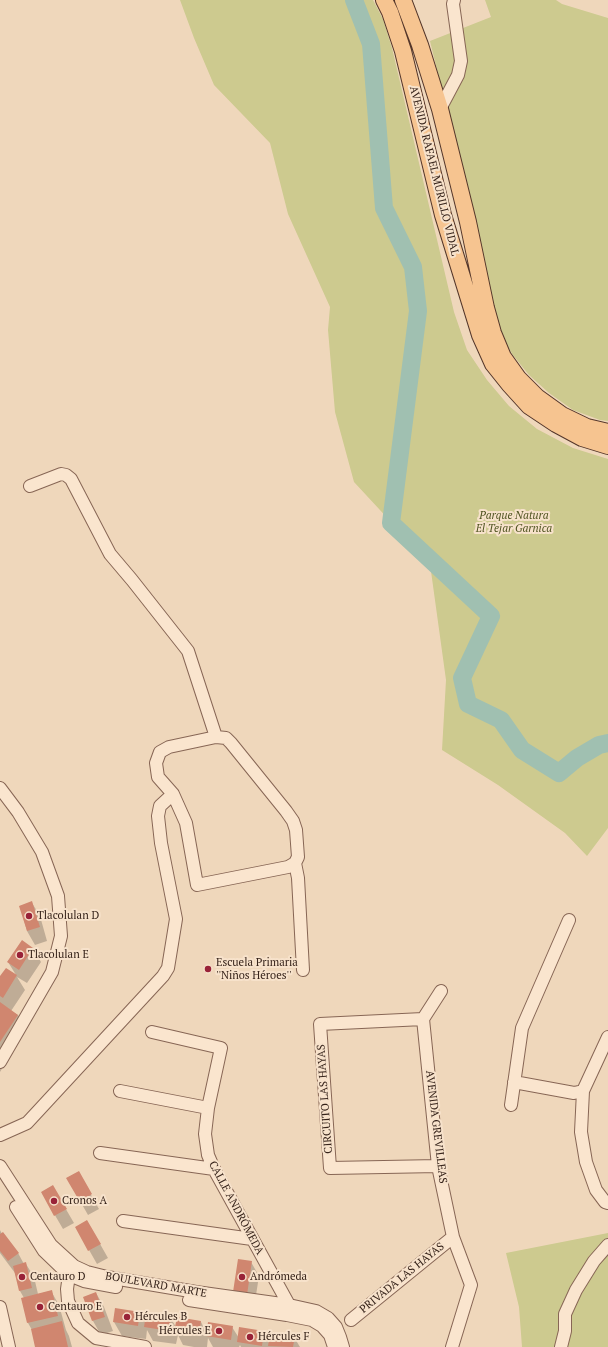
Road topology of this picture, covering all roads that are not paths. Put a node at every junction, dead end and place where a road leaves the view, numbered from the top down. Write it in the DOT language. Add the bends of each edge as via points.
graph roads {
  1 [pos="384,0"];
  2 [pos="403,0"];
  3 [pos="454,0"];
  4 [pos="440,109"];
  5 [pos="608,432"];
  6 [pos="608,446"];
  7 [pos="30,486"];
  8 [pos="216,737"];
  9 [pos="0,788"];
  10 [pos="173,794"];
  11 [pos="295,863"];
  12 [pos="569,920"];
  13 [pos="303,970"];
  14 [pos="441,991"];
  15 [pos="423,1019"];
  16 [pos="152,1032"];
  17 [pos="608,1036"];
  18 [pos="0,1062"];
  19 [pos="514,1082"];
  20 [pos="120,1091"];
  21 [pos="583,1091"];
  22 [pos="511,1105"];
  23 [pos="208,1108"];
  24 [pos="0,1136"];
  25 [pos="100,1153"];
  26 [pos="0,1166"];
  27 [pos="438,1166"];
  28 [pos="214,1169"];
  29 [pos="0,1180"];
  30 [pos="606,1203"];
  31 [pos="123,1221"];
  32 [pos="453,1237"];
  33 [pos="252,1238"];
  34 [pos="608,1245"];
  35 [pos="72,1270"];
  36 [pos="0,1307"];
  37 [pos="288,1310"];
  38 [pos="351,1320"];
  39 [pos="9,1347"];
  40 [pos="145,1347"];
  41 [pos="334,1347"];
  42 [pos="343,1347"];
  43 [pos="452,1347"];
  44 [pos="561,1347"];
  1 -- 6 [label="main road, AVENIDA RAFAEL MURILLO VIDAL" via="403,51 443,215 480,335 493,364 529,406 575,434"];
  2 -- 4 [label="main road, AVENIDA RAFAEL MURILLO VIDAL"];
  3 -- 4 [label="street" via="461,61 458,75"];
  4 -- 5 [label="main road, AVENIDA RAFAEL MURILLO VIDAL" via="486,308 503,357 518,378 537,397 562,415 587,427"];
  7 -- 8 [label="street" via="61,474 70,479 110,554 188,651"];
  8 -- 10 [label="street" via="169,747 160,752 156,763 158,777"];
  8 -- 11 [label="street" via="226,738 231,743 293,821 298,857"];
  9 -- 18 [label="street" via="42,852 58,896 61,936 52,972"];
  10 -- 11 [label="street" via="186,823 198,885 288,868"];
  10 -- 24 [label="street" via="160,806 158,816 160,843 176,919 168,968 27,1123"];
  11 -- 13 [label="street"];
  12 -- 19 [label="street" via="522,1028"];
  14 -- 15 [label="street"];
  15 -- 27 [label="street, AVENIDA GREVILLEAS"];
  15 -- 27 [label="street, CIRCUITO LAS HAYAS" via="320,1024 330,1168"];
  16 -- 23 [label="street, CALLE ANDRÓMEDA" via="221,1048"];
  17 -- 21 [label="street"];
  19 -- 21 [label="street" via="574,1093"];
  19 -- 22 [label="street"];
  20 -- 23 [label="street"];
  21 -- 30 [label="street" via="581,1132 586,1162 596,1190"];
  23 -- 28 [label="street, CALLE ANDRÓMEDA" via="204,1134"];
  25 -- 28 [label="street"];
  26 -- 35 [label="street, BOULEVARD MARTE" via="51,1245"];
  27 -- 32 [label="street, AVENIDA GREVILLEAS"];
  28 -- 33 [label="street, CALLE ANDRÓMEDA"];
  29 -- 35 [label="street, BOULEVARD MARTE" via="44,1251"];
  31 -- 33 [label="street"];
  32 -- 38 [label="street, PRIVADA LAS HAYAS"];
  32 -- 43 [label="street, AVENIDA GREVILLEAS" via="472,1285"];
  33 -- 37 [label="street, CALLE ANDRÓMEDA"];
  34 -- 44 [label="street" via="594,1261 576,1290 565,1314 565,1331"];
  35 -- 37 [label="street, BOULEVARD MARTE"];
  35 -- 40 [label="street" via="67,1289 68,1302 78,1323 96,1338"];
  36 -- 39 [label="street"];
  37 -- 41 [label="street, BOULEVARD MARTE" via="322,1326 330,1335"];
  37 -- 42 [label="street, BOULEVARD MARTE" via="316,1311 328,1318 336,1327"];
}
